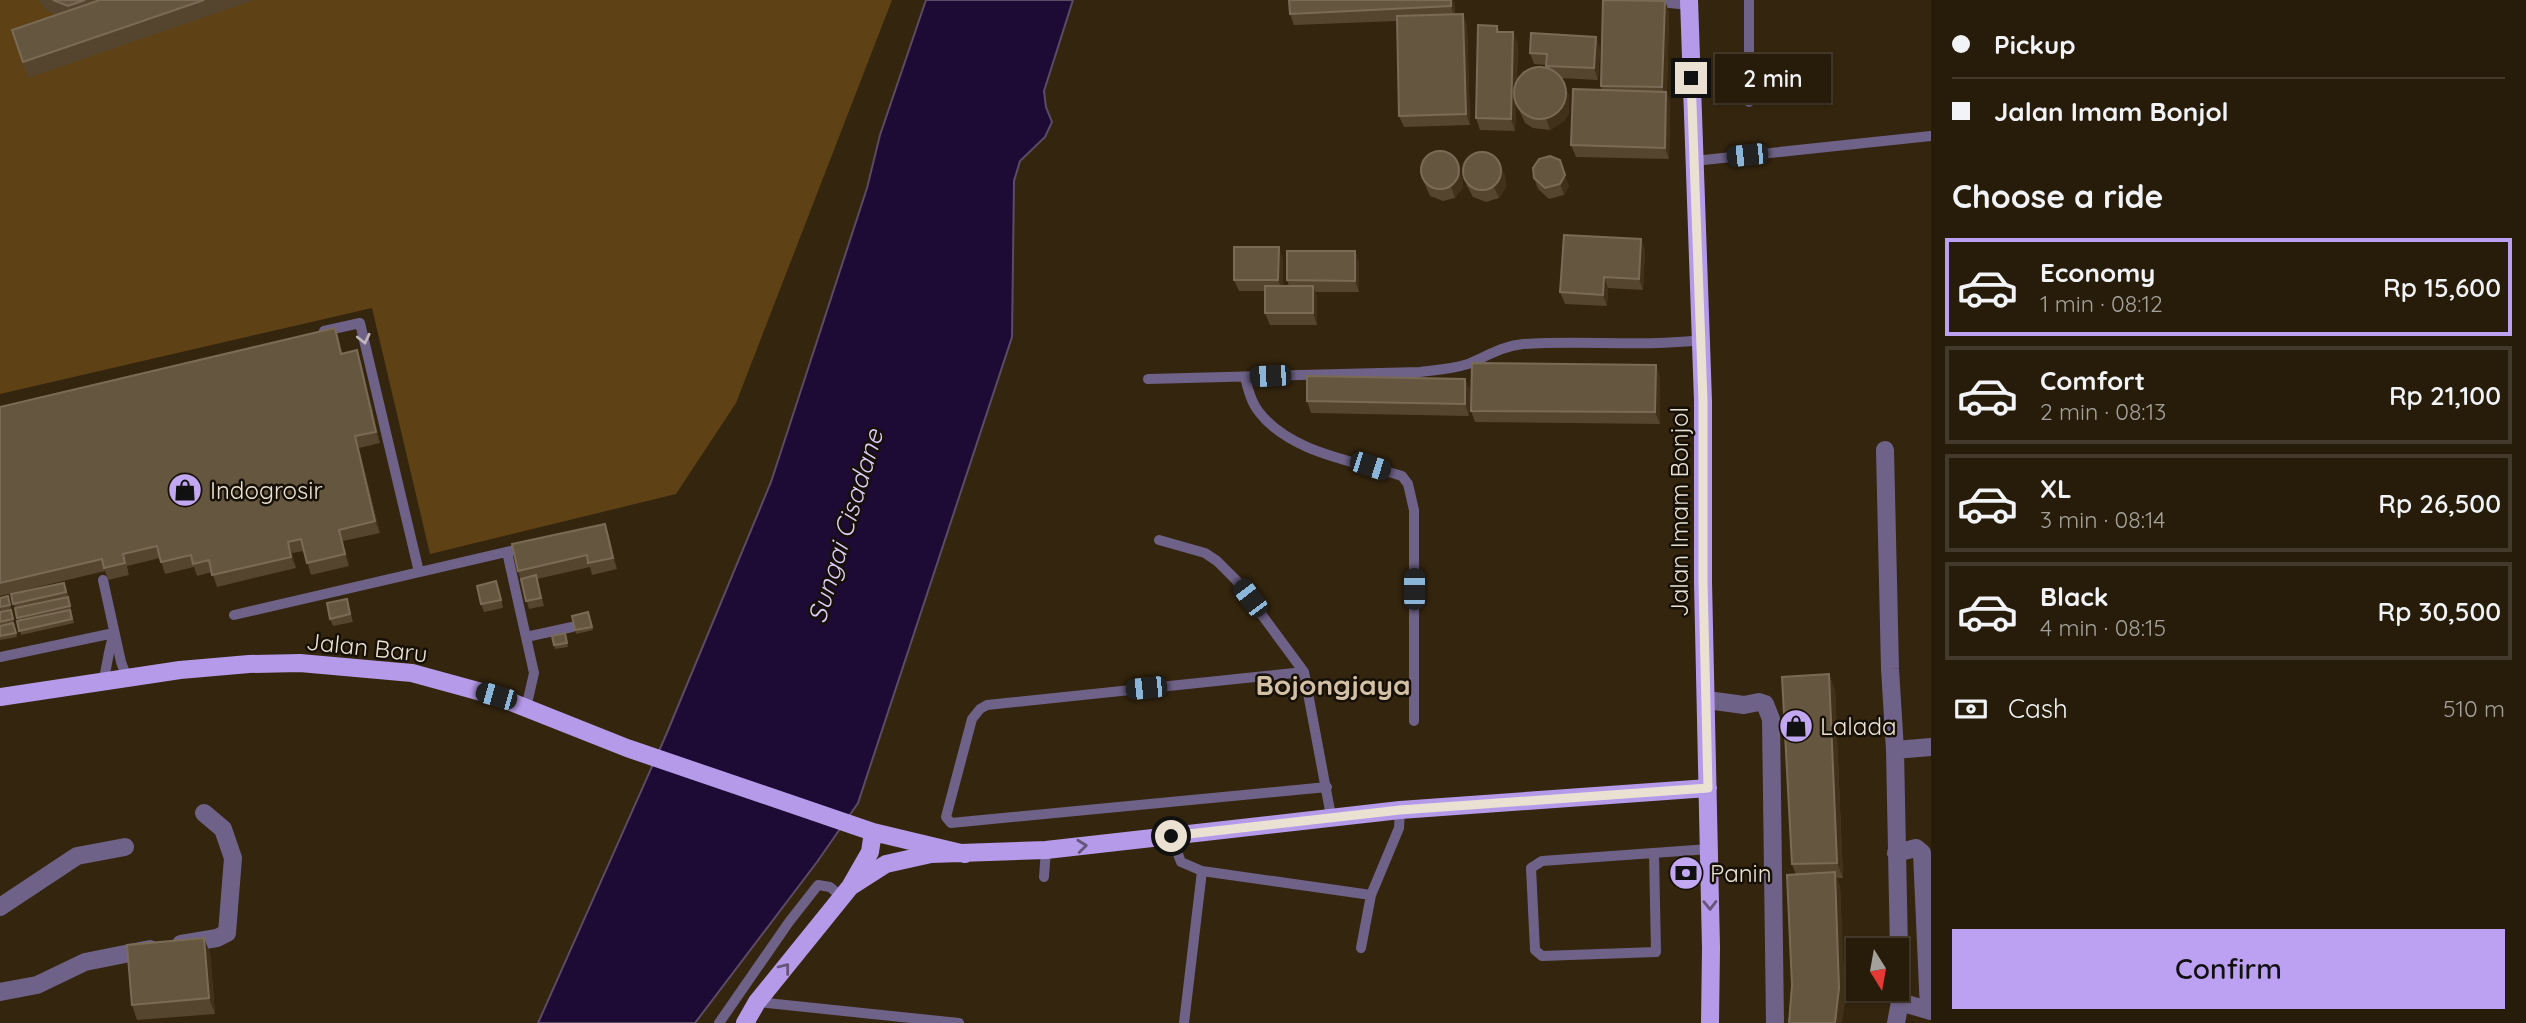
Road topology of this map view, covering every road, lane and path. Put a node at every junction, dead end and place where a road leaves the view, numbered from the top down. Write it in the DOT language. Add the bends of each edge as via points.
graph roads {
  1 [pos="1640,0"];
  2 [pos="1749,0"];
  3 [pos="1689,2"];
  4 [pos="1749,102"];
  5 [pos="1931,136"];
  6 [pos="1694,161"];
  7 [pos="320,332"];
  8 [pos="1701,340"];
  9 [pos="1245,377"];
  10 [pos="1148,379"];
  11 [pos="1885,450"];
  12 [pos="1159,540"];
  13 [pos="533,545"];
  14 [pos="507,552"];
  15 [pos="419,572"];
  16 [pos="103,580"];
  17 [pos="234,615"];
  18 [pos="572,627"];
  19 [pos="114,633"];
  20 [pos="526,637"];
  21 [pos="0,657"];
  22 [pos="1304,672"];
  23 [pos="127,678"];
  24 [pos="103,681"];
  25 [pos="0,697"];
  26 [pos="1707,700"];
  27 [pos="526,708"];
  28 [pos="1415,721"];
  29 [pos="1931,747"];
  30 [pos="1895,750"];
  31 [pos="1327,787"];
  32 [pos="1708,788"];
  33 [pos="1400,810"];
  34 [pos="204,813"];
  35 [pos="1331,816"];
  36 [pos="868,830"];
  37 [pos="1171,836"];
  38 [pos="125,847"];
  39 [pos="1709,849"];
  40 [pos="1046,850"];
  41 [pos="1896,853"];
  42 [pos="965,854"];
  43 [pos="1654,854"];
  44 [pos="1202,871"];
  45 [pos="1044,877"];
  46 [pos="847,892"];
  47 [pos="1371,895"];
  48 [pos="0,907"];
  49 [pos="1361,948"];
  50 [pos="0,992"];
  51 [pos="757,1002"];
  52 [pos="1899,1002"];
  53 [pos="1930,1010"];
  54 [pos="719,1023"];
  55 [pos="745,1023"];
  56 [pos="959,1023"];
  57 [pos="1184,1023"];
  58 [pos="1710,1023"];
  59 [pos="1775,1023"];
  60 [pos="1896,1023"];
  1 -- 3 [label="lane"];
  2 -- 4 [label="lane"];
  3 -- 6 [label="main road, Jalan Imam Bonjol"];
  5 -- 6 [label="lane"];
  6 -- 8 [label="main road, Jalan Imam Bonjol"];
  7 -- 15 [label="lane, one-way" via="360,323"];
  8 -- 9 [label="lane" via="1521,344 1449,369"];
  8 -- 26 [label="main road, Jalan Imam Bonjol"];
  9 -- 10 [label="lane"];
  9 -- 28 [label="lane" via="1258,412 1297,444 1402,476 1408,484 1414,510"];
  11 -- 30 [label="street"];
  12 -- 22 [label="lane" via="1217,561"];
  13 -- 14 [label="lane"];
  14 -- 15 [label="lane"];
  14 -- 20 [label="lane"];
  15 -- 17 [label="lane"];
  16 -- 19 [label="lane"];
  18 -- 20 [label="lane"];
  19 -- 21 [label="lane"];
  19 -- 23 [label="lane"];
  19 -- 24 [label="lane"];
  20 -- 27 [label="lane" via="534,673"];
  22 -- 31 [label="lane"];
  22 -- 31 [label="lane" via="987,705 972,719 946,817 951,823"];
  23 -- 24 [label="main road, Jalan Baru"];
  23 -- 27 [label="main road, Jalan Baru" via="249,664 340,666 412,673"];
  24 -- 25 [label="main road, Jalan Baru"];
  26 -- 32 [label="main road, Jalan Imam Bonjol"];
  26 -- 59 [label="street" via="1744,705 1759,702 1765,704 1771,719"];
  27 -- 36 [label="main road, Jalan Baru" via="627,748"];
  29 -- 30 [label="street"];
  30 -- 41 [label="street"];
  31 -- 35 [label="lane"];
  32 -- 33 [label="main road"];
  32 -- 39 [label="main road, Jalan Imam Bonjol"];
  33 -- 35 [label="main road"];
  33 -- 47 [label="lane" via="1399,828"];
  34 -- 50 [label="street" via="223,829 233,858 227,933 217,939 102,957 37,985"];
  35 -- 37 [label="main road"];
  36 -- 42 [label="main road, Jalan Baru"];
  36 -- 46 [label="main road" via="870,852"];
  40 -- 37 [label="main road, one-way"];
  37 -- 44 [label="lane" via="1181,862"];
  38 -- 48 [label="street" via="77,856"];
  39 -- 43 [label="lane"];
  39 -- 58 [label="main road, Jalan Imam Bonjol, one-way"];
  40 -- 42 [label="main road"];
  40 -- 45 [label="lane"];
  41 -- 52 [label="street"];
  41 -- 53 [label="street" via="1916,848 1922,853"];
  42 -- 46 [label="main road" via="895,860"];
  43 -- 43 [label="lane" via="1536,864 1531,869 1538,954 1656,952"];
  44 -- 47 [label="lane"];
  44 -- 57 [label="lane"];
  51 -- 46 [label="main road, one-way"];
  46 -- 54 [label="lane" via="818,885"];
  47 -- 49 [label="lane"];
  51 -- 55 [label="main road"];
  51 -- 56 [label="lane"];
  52 -- 53 [label="street"];
  52 -- 60 [label="street"];
}
